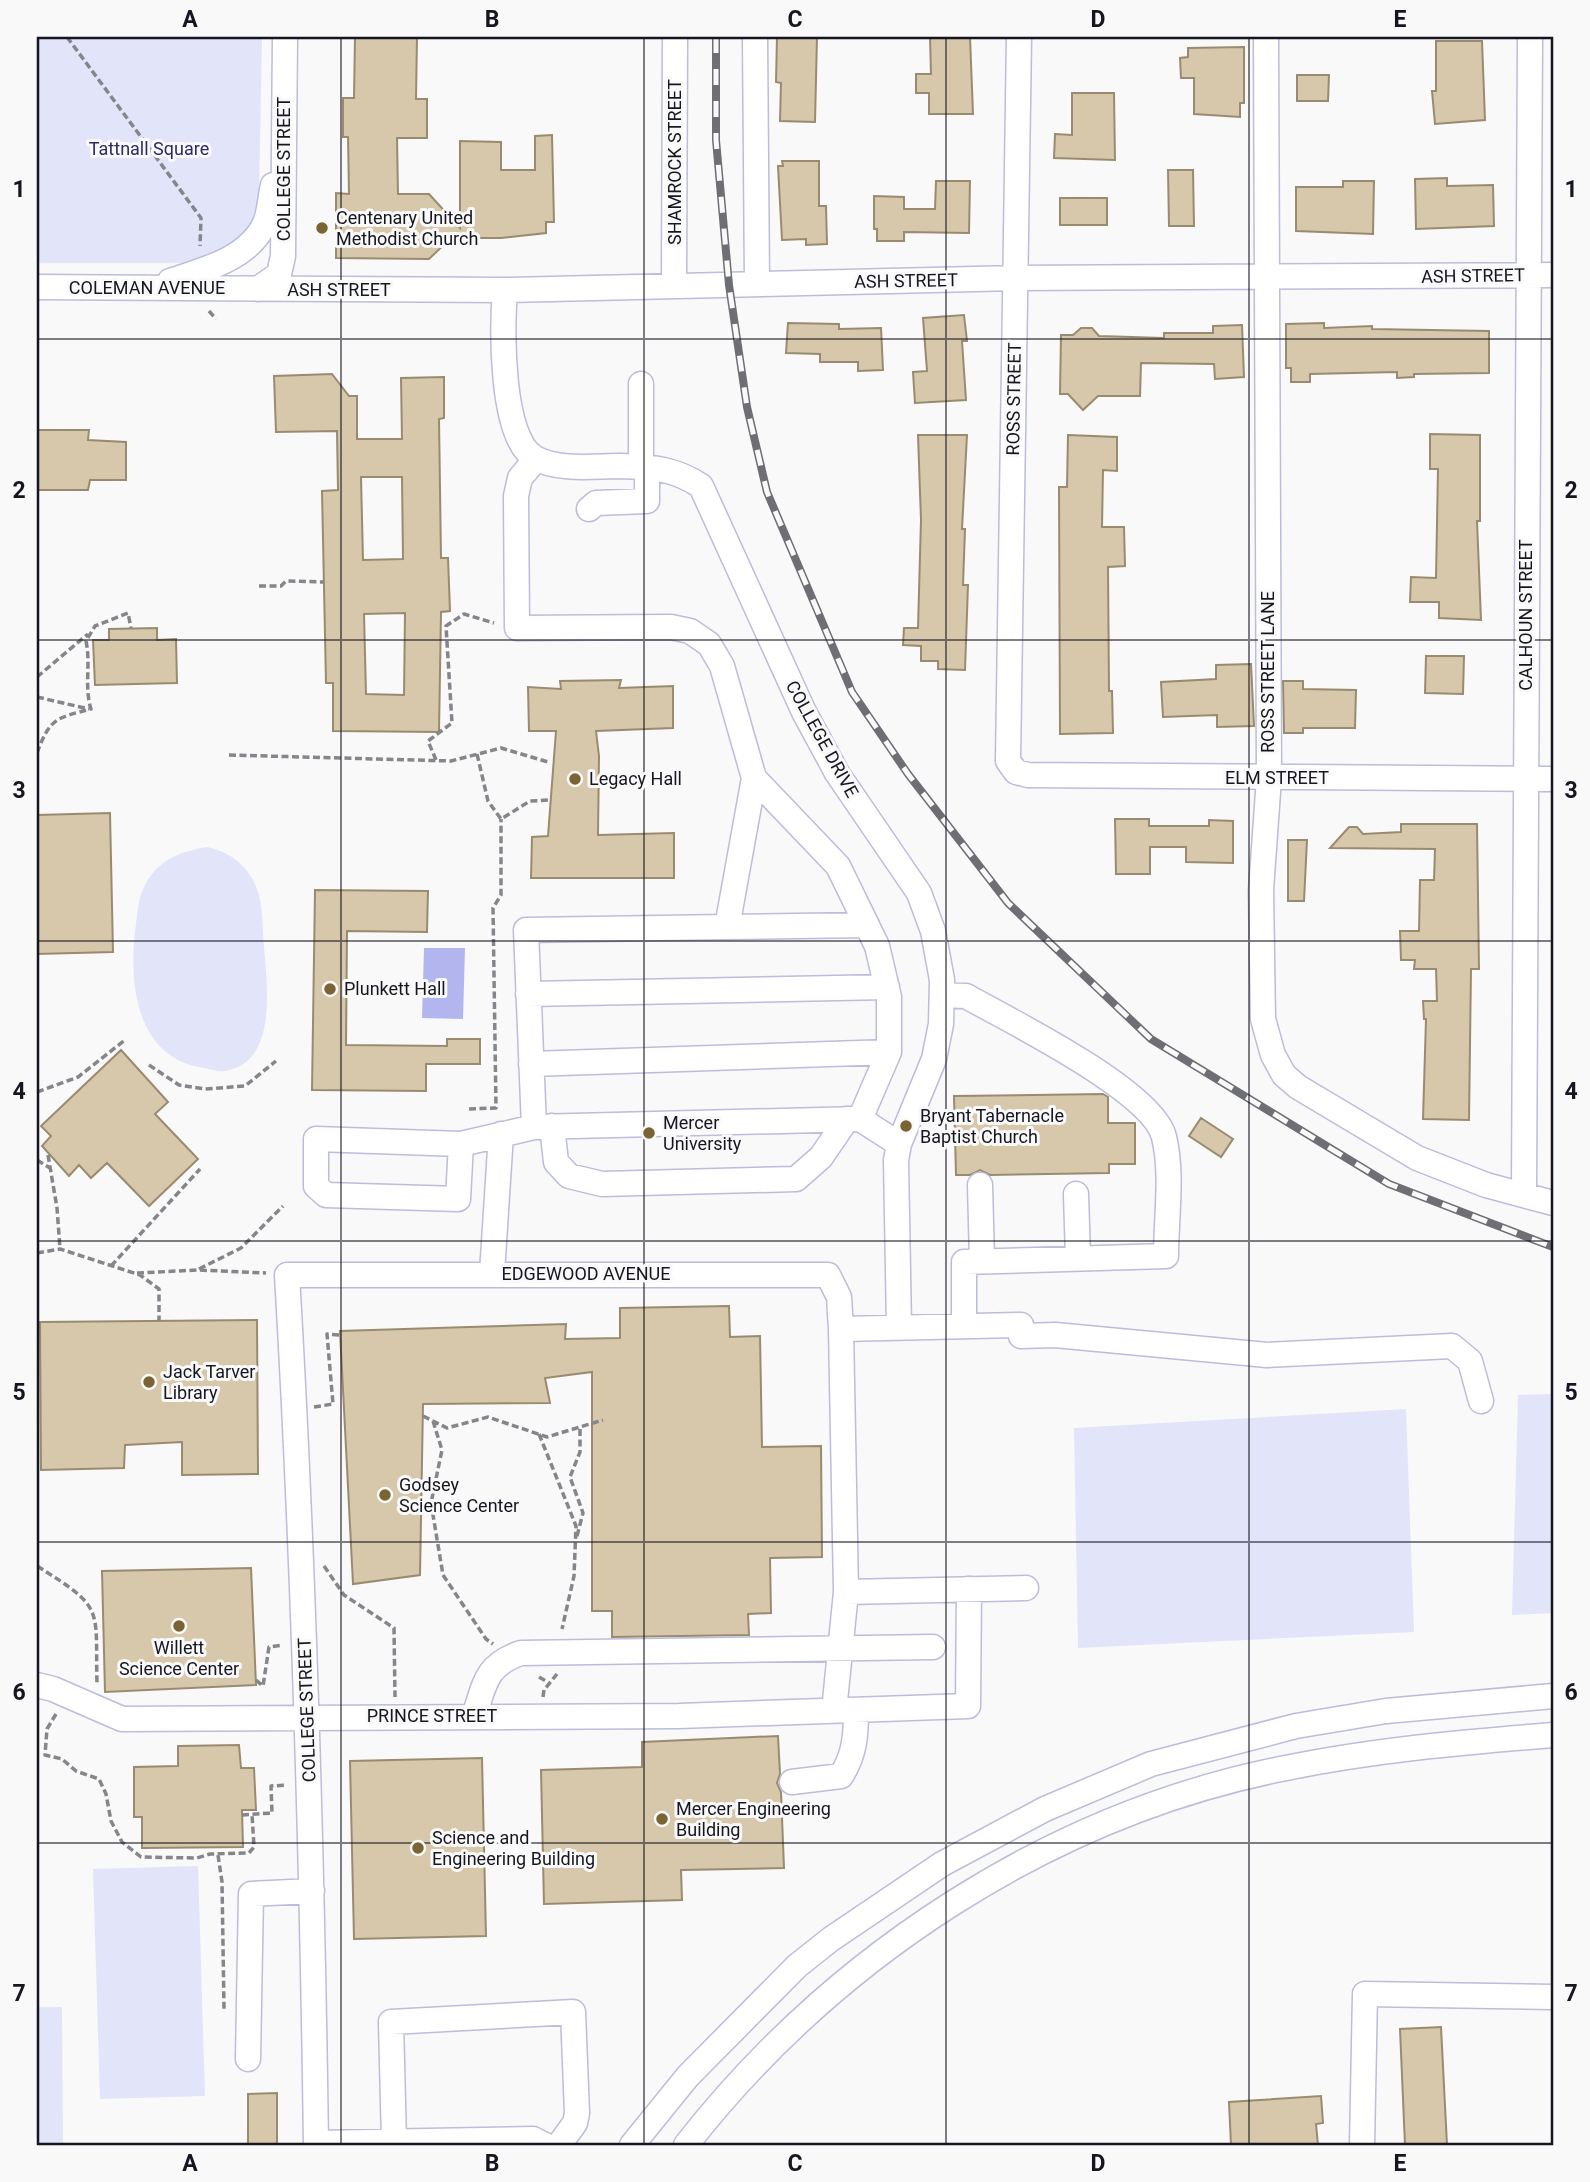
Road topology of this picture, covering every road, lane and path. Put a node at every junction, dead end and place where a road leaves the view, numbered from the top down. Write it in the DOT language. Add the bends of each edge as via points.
graph roads {
  1 [pos="67,37"];
  2 [pos="285,37"];
  3 [pos="675,37"];
  4 [pos="755,37"];
  5 [pos="1019,37"];
  6 [pos="1266,37"];
  7 [pos="1530,37"];
  8 [pos="284,133"];
  9 [pos="1553,275"];
  10 [pos="1528,276"];
  11 [pos="1017,278"];
  12 [pos="199,279"];
  13 [pos="1265,279"];
  14 [pos="757,284"];
  15 [pos="674,286"];
  16 [pos="37,287"];
  17 [pos="258,289"];
  18 [pos="505,290"];
  19 [pos="216,319"];
  20 [pos="641,384"];
  21 [pos="536,458"];
  22 [pos="644,467"];
  23 [pos="589,509"];
  24 [pos="324,582"];
  25 [pos="259,586"];
  26 [pos="95,626"];
  27 [pos="131,628"];
  28 [pos="517,628"];
  29 [pos="37,677"];
  30 [pos="37,697"];
  31 [pos="91,709"];
  32 [pos="37,753"];
  33 [pos="477,754"];
  34 [pos="229,755"];
  35 [pos="436,760"];
  36 [pos="1008,761"];
  37 [pos="548,762"];
  38 [pos="754,778"];
  39 [pos="1269,778"];
  40 [pos="1526,779"];
  41 [pos="1553,779"];
  42 [pos="550,800"];
  43 [pos="501,819"];
  44 [pos="867,925"];
  45 [pos="727,927"];
  46 [pos="887,987"];
  47 [pos="528,993"];
  48 [pos="942,995"];
  49 [pos="125,1040"];
  50 [pos="889,1052"];
  51 [pos="276,1061"];
  52 [pos="531,1064"];
  53 [pos="149,1065"];
  54 [pos="37,1092"];
  55 [pos="469,1108"];
  56 [pos="853,1119"];
  57 [pos="543,1126"];
  58 [pos="501,1134"];
  59 [pos="461,1144"];
  60 [pos="899,1144"];
  61 [pos="48,1155"];
  62 [pos="37,1160"];
  63 [pos="50,1168"];
  64 [pos="200,1169"];
  65 [pos="980,1185"];
  66 [pos="1524,1193"];
  67 [pos="1076,1194"];
  68 [pos="1553,1203"];
  69 [pos="283,1206"];
  70 [pos="60,1250"];
  71 [pos="37,1252"];
  72 [pos="1078,1258"];
  73 [pos="982,1261"];
  74 [pos="111,1266"];
  75 [pos="198,1270"];
  76 [pos="135,1273"];
  77 [pos="492,1273"];
  78 [pos="287,1275"];
  79 [pos="159,1321"];
  80 [pos="964,1326"];
  81 [pos="900,1328"];
  82 [pos="841,1329"];
  83 [pos="340,1335"];
  84 [pos="1481,1401"];
  85 [pos="295,1411"];
  86 [pos="423,1416"];
  87 [pos="603,1420"];
  88 [pos="433,1421"];
  89 [pos="580,1427"];
  90 [pos="539,1434"];
  91 [pos="575,1540"];
  92 [pos="320,1557"];
  93 [pos="37,1566"];
  94 [pos="1026,1588"];
  95 [pos="969,1589"];
  96 [pos="846,1592"];
  97 [pos="306,1643"];
  98 [pos="841,1647"];
  99 [pos="933,1647"];
  100 [pos="560,1654"];
  101 [pos="511,1656"];
  102 [pos="256,1680"];
  103 [pos="549,1683"];
  104 [pos="37,1685"];
  105 [pos="86,1685"];
  106 [pos="1553,1696"];
  107 [pos="58,1705"];
  108 [pos="845,1710"];
  109 [pos="396,1716"];
  110 [pos="474,1716"];
  111 [pos="543,1716"];
  112 [pos="308,1717"];
  113 [pos="1553,1735"];
  114 [pos="792,1782"];
  115 [pos="292,1784"];
  116 [pos="252,1814"];
  117 [pos="242,1815"];
  118 [pos="218,1855"];
  119 [pos="312,1891"];
  120 [pos="1553,1997"];
  121 [pos="225,2017"];
  122 [pos="248,2059"];
  123 [pos="394,2142"];
  124 [pos="316,2144"];
  125 [pos="545,2145"];
  126 [pos="559,2145"];
  127 [pos="632,2145"];
  128 [pos="686,2145"];
  129 [pos="1363,2145"];
  1 -- 12 [label="path" via="201,218"];
  2 -- 8 [label="street, COLLEGE STREET"];
  3 -- 15 [label="street, SHAMROCK STREET"];
  4 -- 14 [label="street"];
  5 -- 11 [label="street, ROSS STREET"];
  6 -- 13 [label="street, ROSS STREET LANE"];
  7 -- 10 [label="street, CALHOUN STREET"];
  8 -- 12 [label="street" via="265,223 245,247"];
  8 -- 17 [label="street, COLLEGE STREET" via="283,256 279,274"];
  9 -- 10 [label="street, ASH STREET"];
  10 -- 13 [label="street, ASH STREET"];
  10 -- 40 [label="street, CALHOUN STREET"];
  11 -- 13 [label="street, ASH STREET"];
  11 -- 14 [label="street, ASH STREET"];
  11 -- 36 [label="street, ROSS STREET"];
  12 -- 16 [label="street, COLEMAN AVENUE" via="146,288"];
  12 -- 17 [label="street, COLEMAN AVENUE"];
  12 -- 19 [label="path" via="198,304"];
  13 -- 39 [label="street, ROSS STREET LANE"];
  14 -- 15 [label="street, ASH STREET"];
  15 -- 18 [label="street, ASH STREET"];
  17 -- 18 [label="street, ASH STREET"];
  18 -- 21 [label="street" via="504,372 518,439"];
  20 -- 22 [label="street"];
  21 -- 22 [label="street, COLLEGE DRIVE" via="566,465"];
  21 -- 28 [label="street" via="520,478 516,496"];
  22 -- 23 [label="street" via="648,501 596,502"];
  22 -- 48 [label="street, COLLEGE DRIVE" via="685,475 701,486 711,503 804,712 837,772 919,893 933,931"];
  24 -- 25 [label="path"];
  26 -- 27 [label="path" via="128,613"];
  26 -- 29 [label="path"];
  26 -- 31 [label="path" via="86,641"];
  28 -- 35 [label="path" via="464,614 446,626 452,723 428,741"];
  28 -- 38 [label="street" via="647,626 690,631 709,644 722,666"];
  30 -- 31 [label="path"];
  31 -- 32 [label="path" via="62,716 44,731"];
  33 -- 35 [label="path"];
  33 -- 37 [label="path" via="501,748"];
  33 -- 43 [label="path" via="488,801"];
  34 -- 35 [label="path"];
  36 -- 39 [label="street, ELM STREET" via="1016,772 1028,775"];
  38 -- 44 [label="street" via="838,866"];
  38 -- 45 [label="street"];
  39 -- 40 [label="street, ELM STREET"];
  39 -- 66 [label="street, ROSS STREET LANE" via="1261,890 1263,1018 1284,1075 1417,1158 1486,1185"];
  40 -- 41 [label="street, ELM STREET"];
  40 -- 66 [label="street, CALHOUN STREET"];
  42 -- 43 [label="path" via="530,801"];
  43 -- 55 [label="path" via="501,895 493,908 496,1108"];
  44 -- 45 [label="street"];
  44 -- 46 [label="street"];
  45 -- 47 [label="street" via="526,930"];
  46 -- 47 [label="street"];
  46 -- 50 [label="street"];
  47 -- 52 [label="street"];
  48 -- 60 [label="street, COLLEGE DRIVE" via="934,1059"];
  48 -- 72 [label="street" via="966,996 1120,1086 1143,1105 1164,1135 1166,1256"];
  49 -- 54 [label="path" via="78,1077"];
  50 -- 52 [label="street"];
  50 -- 56 [label="street"];
  51 -- 53 [label="path" via="244,1086 205,1088 179,1085"];
  52 -- 57 [label="street"];
  56 -- 57 [label="street"];
  56 -- 57 [label="street" via="796,1179 602,1184 569,1176 556,1162"];
  56 -- 60 [label="street"];
  57 -- 58 [label="street"];
  58 -- 59 [label="street"];
  58 -- 77 [label="street"];
  59 -- 59 [label="street" via="458,1199 326,1195 316,1186 316,1139"];
  60 -- 81 [label="street, COLLEGE DRIVE"];
  61 -- 63 [label="path"];
  62 -- 63 [label="path"];
  63 -- 70 [label="path"];
  64 -- 74 [label="path"];
  65 -- 73 [label="street"];
  66 -- 68 [label="street"];
  67 -- 72 [label="street"];
  69 -- 75 [label="path" via="241,1248"];
  70 -- 71 [label="path"];
  70 -- 74 [label="path"];
  72 -- 73 [label="street"];
  73 -- 80 [label="street" via="964,1262"];
  74 -- 76 [label="path"];
  75 -- 76 [label="path"];
  75 -- 78 [label="path"];
  76 -- 79 [label="path" via="159,1289"];
  77 -- 78 [label="street, EDGEWOOD AVENUE"];
  77 -- 82 [label="street, EDGEWOOD AVENUE" via="828,1275 839,1297"];
  78 -- 85 [label="street, COLLEGE STREET"];
  80 -- 81 [label="street"];
  80 -- 84 [label="street" via="1267,1354 1452,1346 1470,1360"];
  81 -- 82 [label="street"];
  82 -- 96 [label="street"];
  83 -- 85 [label="path" via="327,1334 333,1404"];
  85 -- 97 [label="street, COLLEGE STREET"];
  86 -- 88 [label="path"];
  87 -- 89 [label="path"];
  88 -- 90 [label="path" via="447,1428 488,1417"];
  88 -- 101 [label="path" via="442,1450 430,1503 443,1575 486,1639"];
  89 -- 90 [label="path" via="547,1437"];
  89 -- 91 [label="path" via="580,1452 570,1477 583,1513"];
  90 -- 91 [label="path" via="576,1526"];
  91 -- 100 [label="path" via="574,1576"];
  92 -- 109 [label="path" via="344,1595 394,1628"];
  93 -- 105 [label="path" via="82,1594 94,1611 97,1691"];
  94 -- 95 [label="street"];
  95 -- 96 [label="street"];
  95 -- 108 [label="street, PRINCE STREET" via="968,1706"];
  96 -- 98 [label="street"];
  97 -- 102 [label="path" via="270,1647 263,1686"];
  97 -- 112 [label="street, COLLEGE STREET"];
  98 -- 99 [label="street"];
  98 -- 100 [label="street"];
  98 -- 108 [label="street"];
  100 -- 101 [label="street"];
  100 -- 103 [label="path" via="559,1672"];
  101 -- 103 [label="path"];
  101 -- 110 [label="street" via="488,1674"];
  103 -- 111 [label="path" via="544,1690"];
  104 -- 112 [label="street, PRINCE STREET" via="122,1719"];
  106 -- 127 [label="street" via="1386,1711 1296,1726 1151,1764 1027,1817 942,1864 797,1966 688,2076"];
  107 -- 118 [label="path" via="47,1729 45,1755 99,1779 122,1842 151,1859"];
  108 -- 111 [label="street, PRINCE STREET"];
  108 -- 114 [label="street" via="855,1744 852,1760 841,1776"];
  109 -- 110 [label="street, PRINCE STREET"];
  109 -- 112 [label="street, PRINCE STREET"];
  110 -- 111 [label="street, PRINCE STREET"];
  112 -- 119 [label="street, COLLEGE STREET"];
  113 -- 128 [label="street" via="1396,1750 1285,1768 1161,1802 1045,1850 914,1928 863,1967 787,2034"];
  115 -- 116 [label="path" via="271,1786 272,1813"];
  116 -- 117 [label="path"];
  116 -- 118 [label="path" via="253,1851"];
  118 -- 121 [label="path"];
  119 -- 122 [label="street" via="251,1894"];
  119 -- 124 [label="street, COLLEGE STREET"];
  120 -- 129 [label="street" via="1364,1994"];
  123 -- 124 [label="street"];
  123 -- 125 [label="street" via="533,2139"];
  123 -- 126 [label="street" via="391,2022 573,2012 577,2113"];
}
